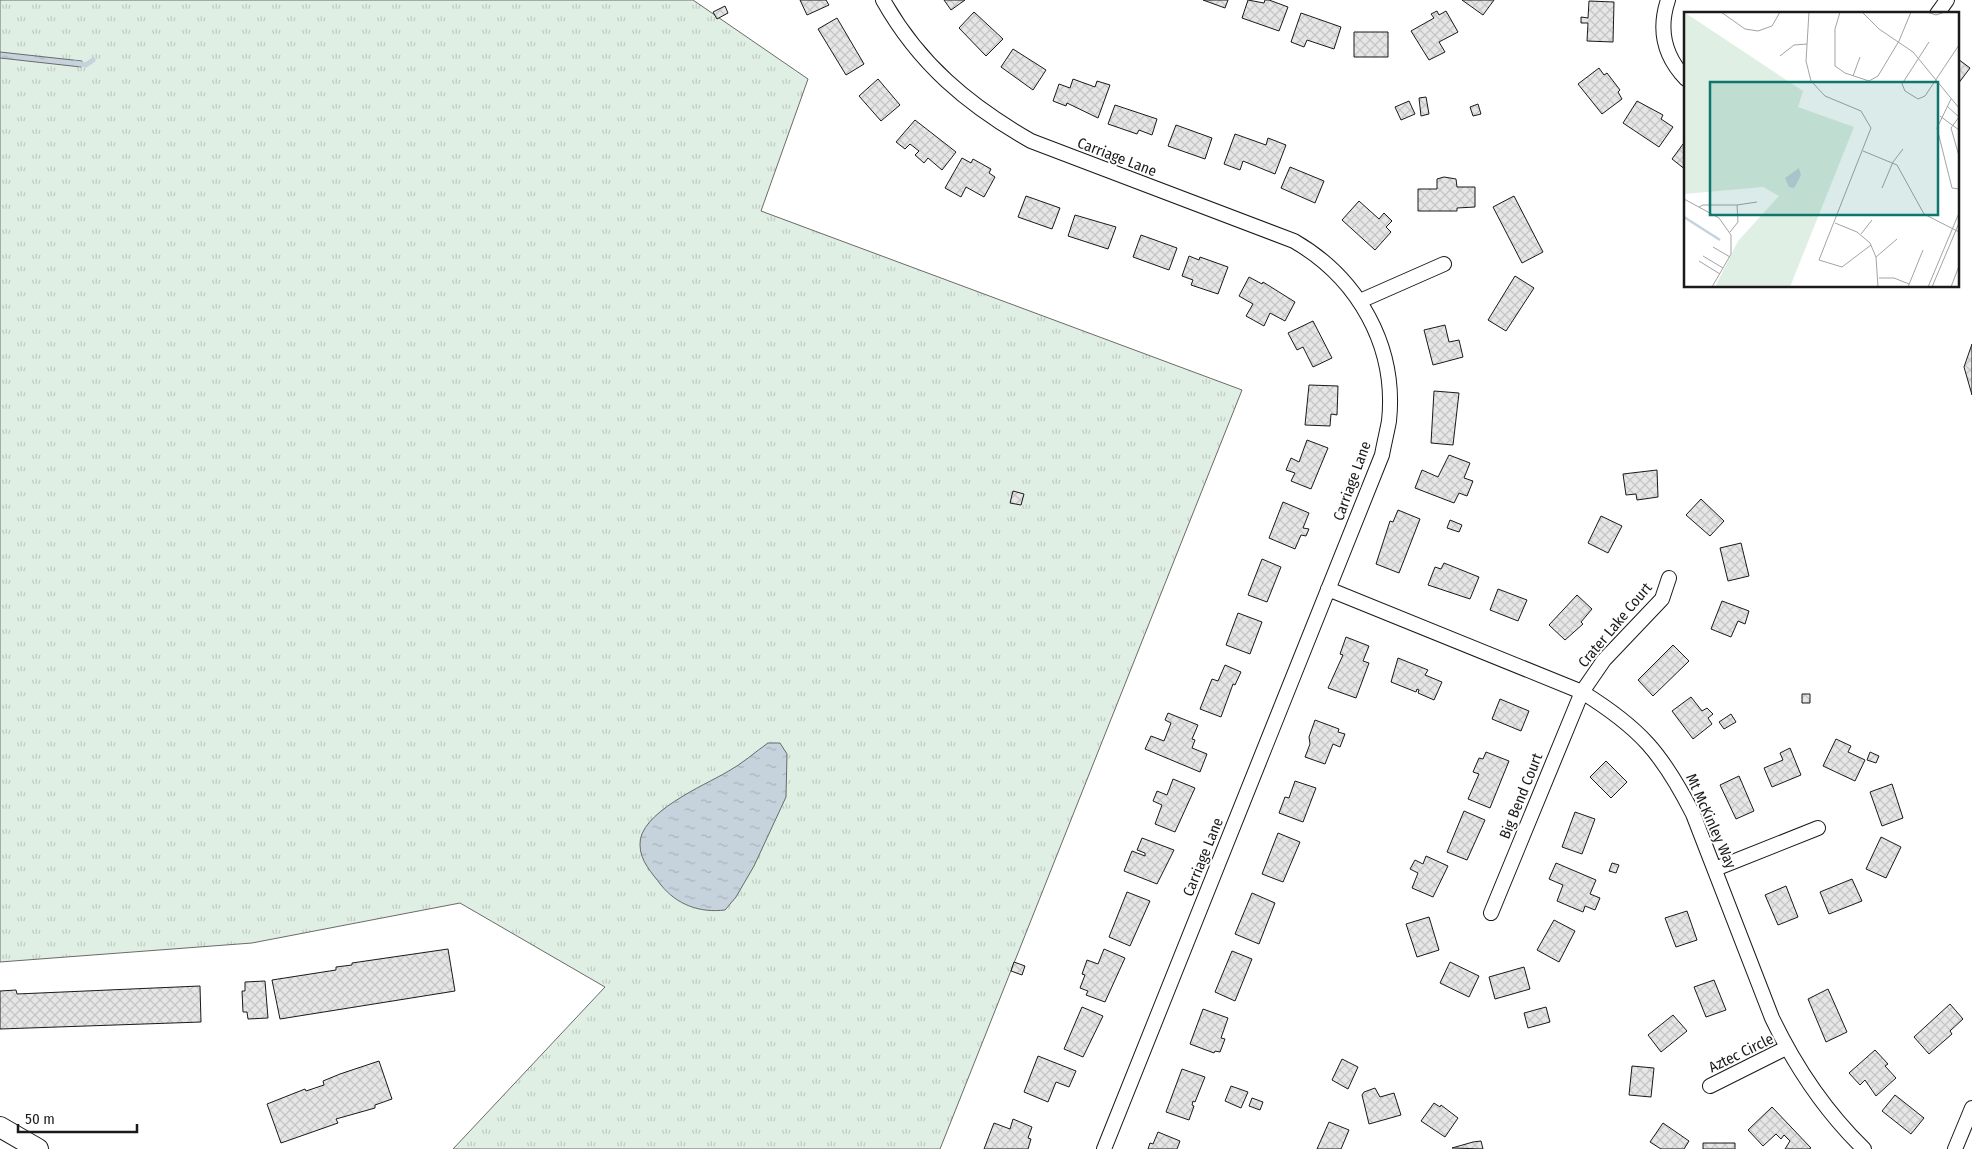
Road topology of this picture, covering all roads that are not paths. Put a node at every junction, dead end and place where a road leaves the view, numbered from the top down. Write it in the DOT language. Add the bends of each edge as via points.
graph roads {
  1 [pos="883,0"];
  2 [pos="1668,0"];
  3 [pos="1947,0"];
  4 [pos="1938,12"];
  5 [pos="1684,77"];
  6 [pos="1444,264"];
  7 [pos="1360,300"];
  8 [pos="1669,578"];
  9 [pos="1328,589"];
  10 [pos="1582,692"];
  11 [pos="1818,828"];
  12 [pos="1715,869"];
  13 [pos="1491,913"];
  14 [pos="1786,1048"];
  15 [pos="1710,1086"];
  16 [pos="1972,1108"];
  17 [pos="0,1127"];
  18 [pos="38,1149"];
  19 [pos="1104,1149"];
  20 [pos="1864,1149"];
  21 [pos="1955,1149"];
  1 -- 7 [label="street, Carriage Lane" via="893,19 924,58 954,89 992,119 1031,141 1294,241 1325,262"];
  2 -- 5 [label="street" via="1663,14 1665,46 1672,64"];
  3 -- 4 [label="street"];
  6 -- 7 [label="street"];
  7 -- 9 [label="street, Carriage Lane" via="1376,332 1387,368 1389,421 1382,455"];
  8 -- 10 [label="street, Crater Lake Court" via="1662,599 1604,660"];
  9 -- 10 [label="street, Mt McKinley Way"];
  9 -- 19 [label="street, Carriage Lane"];
  10 -- 12 [label="street, Mt McKinley Way" via="1616,713 1657,753 1689,806"];
  10 -- 13 [label="street, Big Bend Court"];
  11 -- 12 [label="street"];
  12 -- 14 [label="street, Mt McKinley Way"];
  14 -- 15 [label="street, Aztec Circle"];
  14 -- 20 [label="street, Mt McKinley Way" via="1828,1109"];
  16 -- 21 [label="street"];
  17 -- 18 [label="street"];
}
